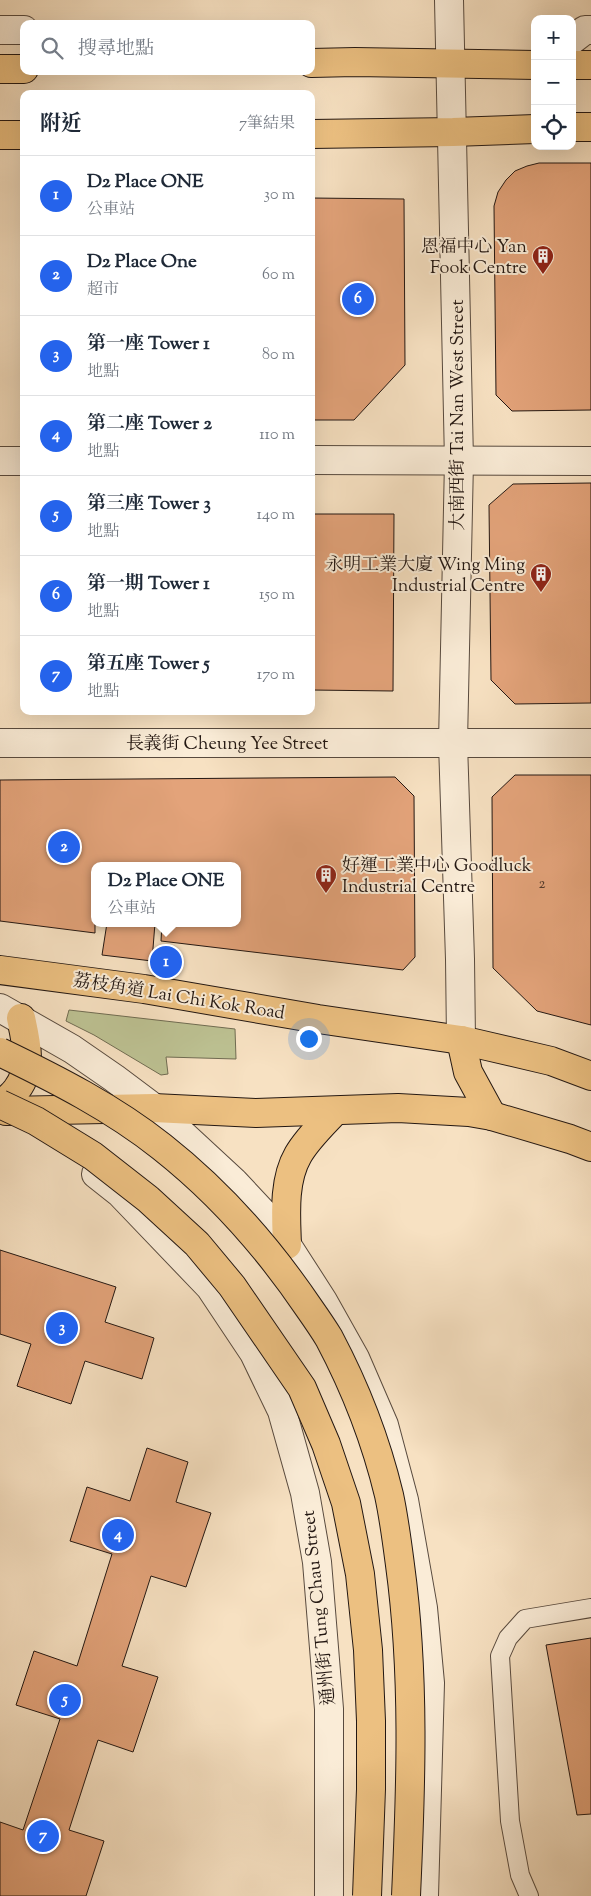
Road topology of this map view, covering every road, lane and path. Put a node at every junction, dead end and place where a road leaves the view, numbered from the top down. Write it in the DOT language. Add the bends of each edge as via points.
graph roads {
  1 [pos="450,0"];
  2 [pos="0,30"];
  3 [pos="20,30"];
  4 [pos="591,30"];
  5 [pos="576,37"];
  6 [pos="315,63"];
  7 [pos="450,64"];
  8 [pos="531,65"];
  9 [pos="576,65"];
  10 [pos="591,65"];
  11 [pos="0,69"];
  12 [pos="20,69"];
  13 [pos="576,127"];
  14 [pos="591,127"];
  15 [pos="531,129"];
  16 [pos="453,132"];
  17 [pos="315,134"];
  18 [pos="0,135"];
  19 [pos="20,135"];
  20 [pos="315,460"];
  21 [pos="0,461"];
  22 [pos="20,461"];
  23 [pos="459,461"];
  24 [pos="591,461"];
  25 [pos="0,743"];
  26 [pos="454,743"];
  27 [pos="591,743"];
  28 [pos="0,970"];
  29 [pos="10,1013"];
  30 [pos="461,1040"];
  31 [pos="0,1052"];
  32 [pos="591,1076"];
  33 [pos="0,1105"];
  34 [pos="154,1108"];
  35 [pos="335,1111"];
  36 [pos="0,1113"];
  37 [pos="492,1116"];
  38 [pos="591,1148"];
  39 [pos="287,1246"];
  40 [pos="591,1608"];
  41 [pos="329,1896"];
  42 [pos="367,1896"];
  43 [pos="406,1896"];
  44 [pos="424,1896"];
  45 [pos="529,1896"];
  1 -- 7 [label="street, 大南西街 Tai Nan West Street"];
  2 -- 3 [label="street"];
  4 -- 5 [label="street" via="585,30"];
  6 -- 7 [label="main road"];
  7 -- 8 [label="main road"];
  7 -- 16 [label="street, 大南西街 Tai Nan West Street"];
  9 -- 10 [label="main road"];
  11 -- 12 [label="main road"];
  13 -- 14 [label="main road"];
  15 -- 16 [label="main road"];
  16 -- 17 [label="main road"];
  16 -- 23 [label="street, 大南西街 Tai Nan West Street"];
  18 -- 19 [label="main road"];
  20 -- 23 [label="street"];
  21 -- 22 [label="street"];
  23 -- 24 [label="street"];
  23 -- 26 [label="street, 大南西街 Tai Nan West Street"];
  25 -- 26 [label="street, 長義街 Cheung Yee Street"];
  26 -- 27 [label="street, 長義街 Cheung Yee Street"];
  26 -- 30 [label="street, 大南西街 Tai Nan West Street"];
  28 -- 30 [label="main road, 荔枝角道 Lai Chi Kok Road" via="144,989"];
  29 -- 33 [label="main road" via="27,1045 26,1069 18,1088"];
  29 -- 34 [label="street" via="72,1049"];
  30 -- 32 [label="main road, 荔枝角道 Lai Chi Kok Road" via="552,1060"];
  30 -- 37 [label="main road" via="468,1072"];
  31 -- 43 [label="main road, bridge" via="60,1081 162,1147 210,1189 254,1237 290,1280 328,1337 375,1448 389,1496 398,1553 404,1600 410,1719 411,1788"];
  33 -- 42 [label="main road, bridge" via="36,1121 94,1156 197,1244 232,1286 302,1388 346,1503 360,1574 371,1722"];
  34 -- 35 [label="main road" via="256,1113"];
  34 -- 36 [label="main road"];
  34 -- 39 [label="street" via="234,1182"];
  35 -- 37 [label="main road" via="398,1108"];
  35 -- 39 [label="main road" via="295,1163 286,1208"];
  36 -- 41 [label="street, 通州街 Tung Chau Street" via="80,1160 120,1193 163,1236 210,1287 254,1353 282,1411 305,1493 317,1562 330,1709"];
  37 -- 38 [label="main road"];
  39 -- 44 [label="street" via="355,1358 384,1425 404,1500 423,1608 430,1683"];
  40 -- 45 [label="lane" via="525,1619 508,1638 500,1656 510,1821 520,1875"];
}
